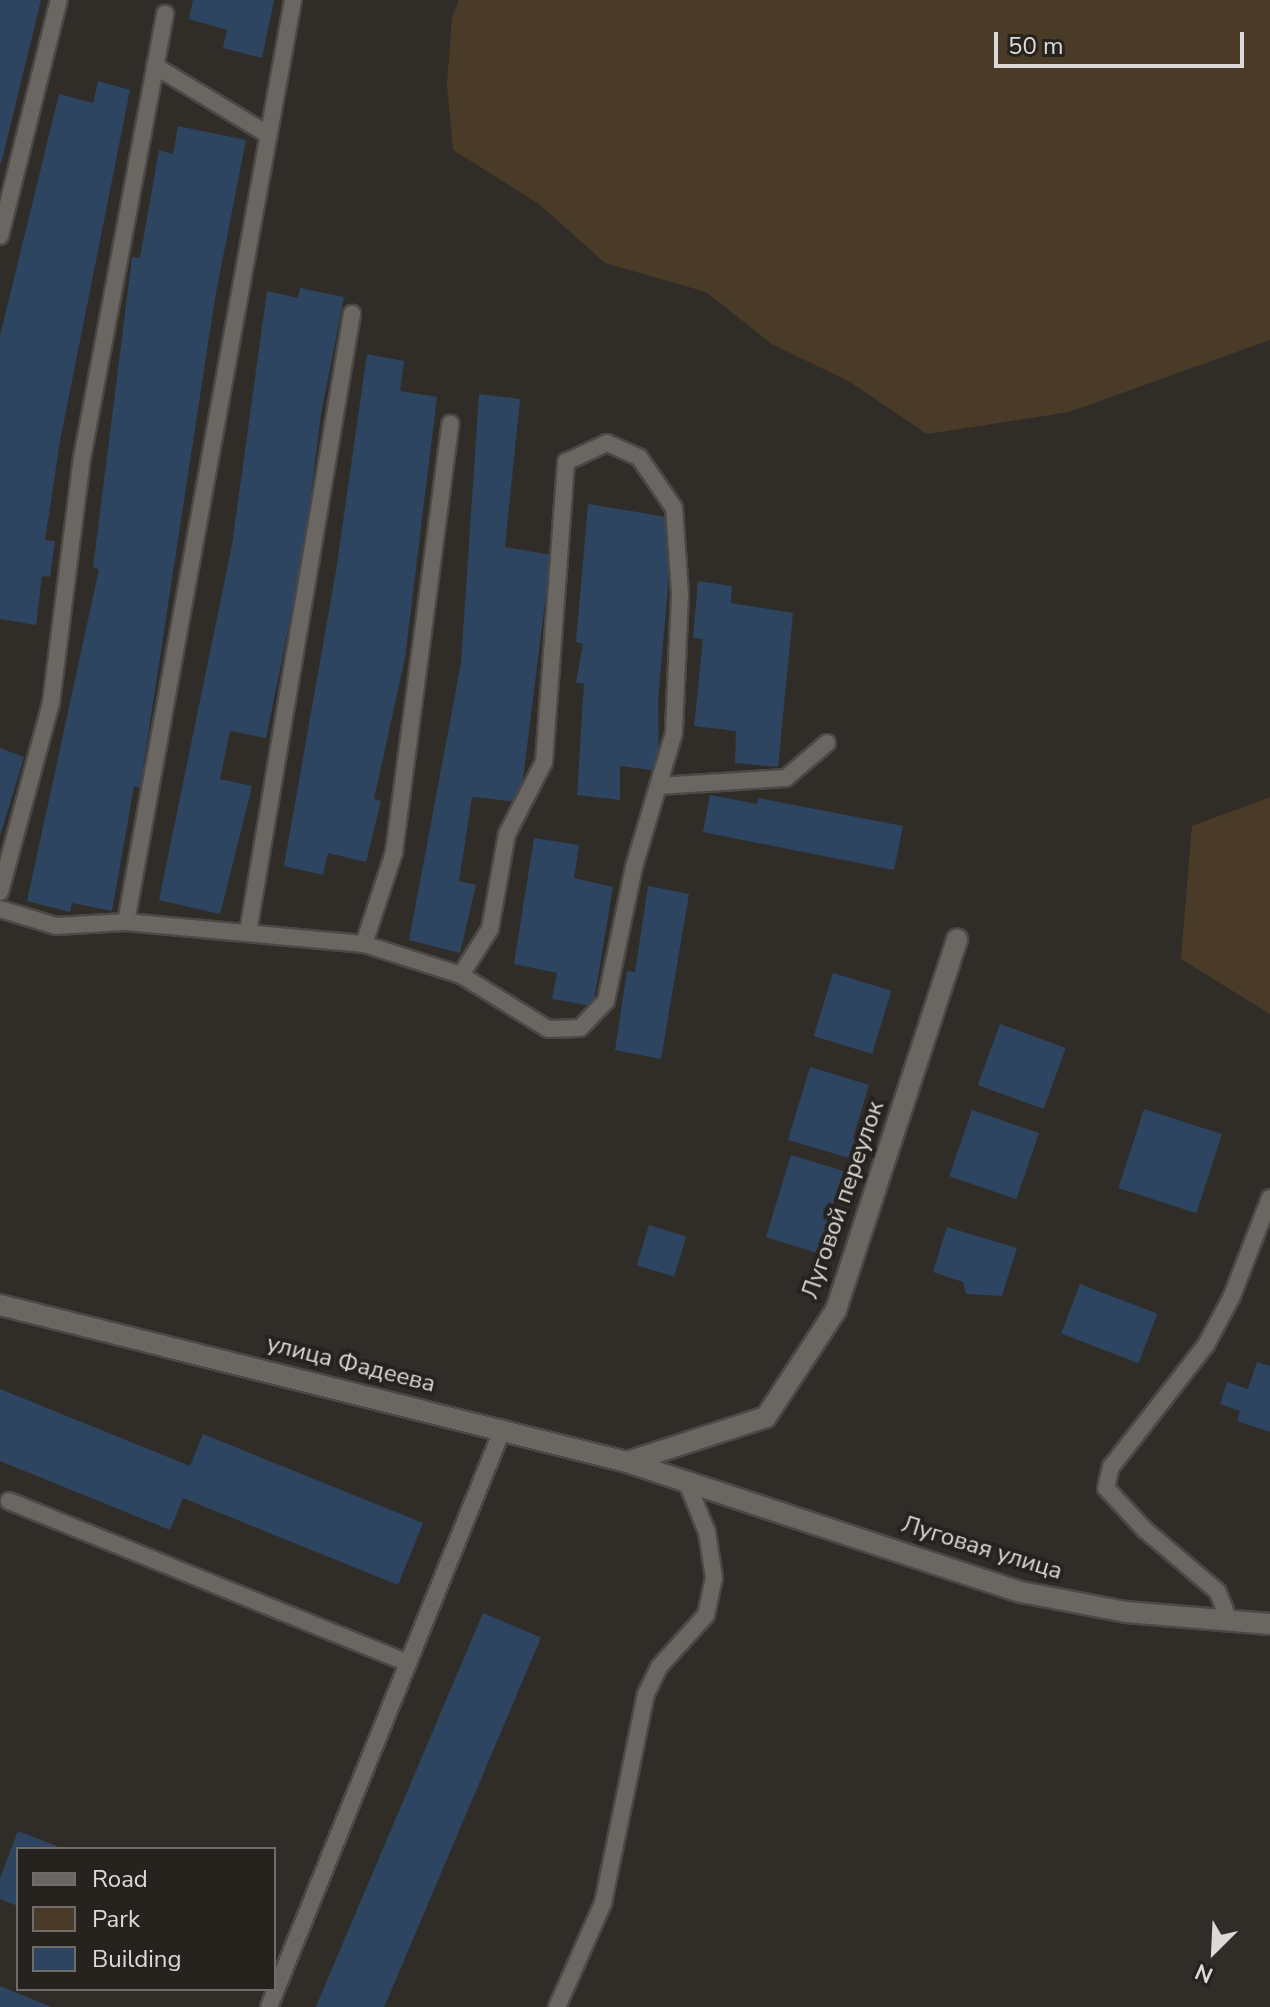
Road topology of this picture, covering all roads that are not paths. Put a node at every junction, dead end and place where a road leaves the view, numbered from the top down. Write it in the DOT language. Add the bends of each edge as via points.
graph roads {
  1 [pos="59,0"];
  2 [pos="293,0"];
  3 [pos="165,14"];
  4 [pos="155,66"];
  5 [pos="269,135"];
  6 [pos="0,236"];
  7 [pos="352,314"];
  8 [pos="450,424"];
  9 [pos="827,743"];
  10 [pos="658,786"];
  11 [pos="0,892"];
  12 [pos="0,909"];
  13 [pos="126,922"];
  14 [pos="248,932"];
  15 [pos="957,939"];
  16 [pos="364,944"];
  17 [pos="461,975"];
  18 [pos="1270,1198"];
  19 [pos="0,1305"];
  20 [pos="503,1428"];
  21 [pos="627,1462"];
  22 [pos="687,1483"];
  23 [pos="9,1501"];
  24 [pos="1229,1620"];
  25 [pos="1270,1624"];
  26 [pos="408,1663"];
  27 [pos="276,1990"];
  28 [pos="557,2007"];
  1 -- 6 [label="lane"];
  2 -- 5 [label="lane"];
  3 -- 4 [label="lane"];
  4 -- 5 [label="lane"];
  4 -- 11 [label="lane" via="82,458 51,703"];
  5 -- 13 [label="lane"];
  7 -- 14 [label="lane"];
  8 -- 16 [label="lane" via="394,852"];
  9 -- 10 [label="lane" via="786,778"];
  10 -- 17 [label="lane" via="634,867 606,1001 580,1028 548,1029"];
  10 -- 17 [label="lane" via="674,733 680,594 674,508 639,457 607,443 566,462 544,762 507,834 490,929"];
  12 -- 13 [label="lane" via="56,926"];
  13 -- 14 [label="lane"];
  14 -- 16 [label="lane"];
  15 -- 21 [label="street, Луговой переулок" via="836,1310 766,1417"];
  16 -- 17 [label="lane"];
  18 -- 24 [label="lane" via="1232,1296 1206,1345 1111,1467 1106,1488 1145,1530 1217,1591"];
  19 -- 20 [label="street, улица Фадеева"];
  20 -- 21 [label="street, улица Фадеева"];
  20 -- 26 [label="lane"];
  21 -- 22 [label="street, улица Фадеева"];
  22 -- 24 [label="street, Луговая улица" via="1021,1592 1126,1612"];
  22 -- 28 [label="lane" via="707,1532 714,1578 706,1615 659,1667 646,1694 603,1903"];
  23 -- 26 [label="lane"];
  24 -- 25 [label="street, Луговая улица"];
  26 -- 27 [label="lane"];
}
